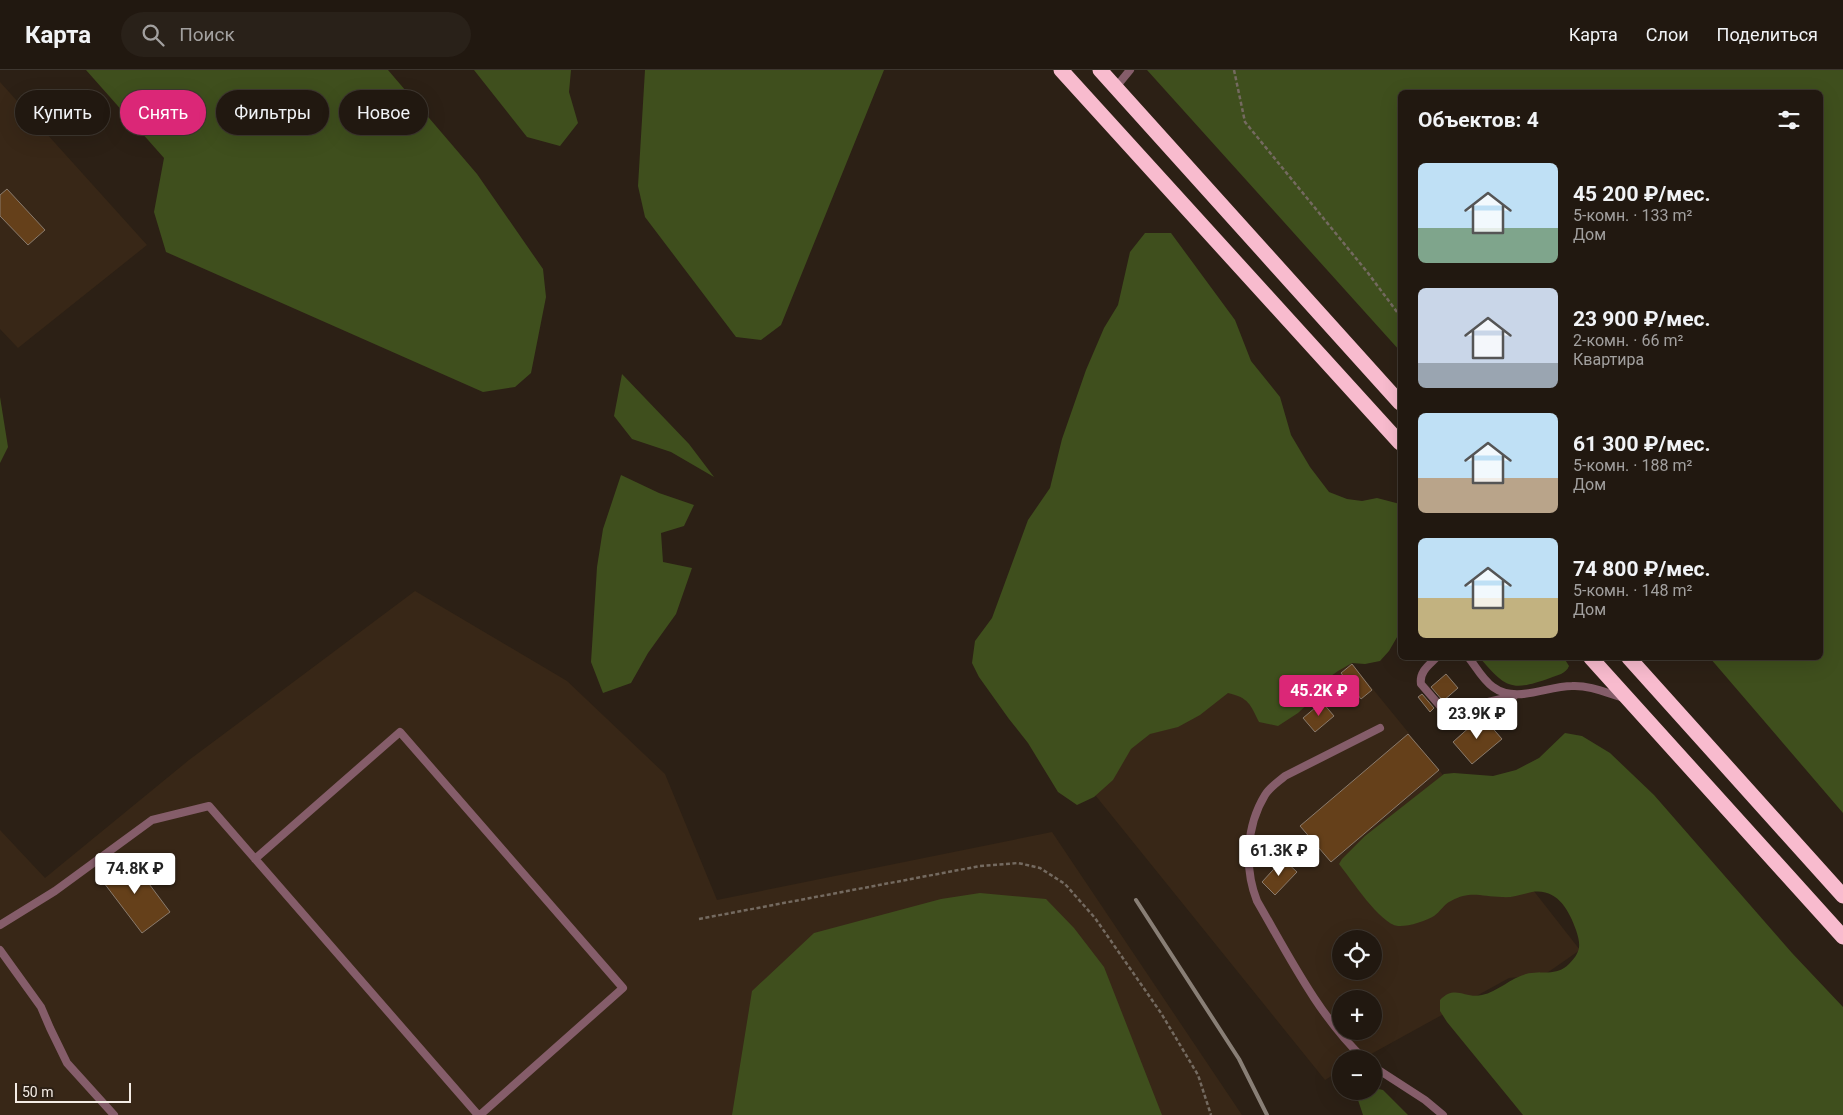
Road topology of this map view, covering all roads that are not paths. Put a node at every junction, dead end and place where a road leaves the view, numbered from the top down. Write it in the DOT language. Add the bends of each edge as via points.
graph roads {
  1 [pos="1061,70"];
  2 [pos="1100,70"];
  3 [pos="1130,70"];
  4 [pos="1116,87"];
  5 [pos="1398,401"];
  6 [pos="1398,441"];
  7 [pos="1434,660"];
  8 [pos="1471,660"];
  9 [pos="1593,660"];
  10 [pos="1631,660"];
  11 [pos="1521,694"];
  12 [pos="1628,699"];
  13 [pos="1380,728"];
  14 [pos="255,859"];
  15 [pos="1843,896"];
  16 [pos="0,925"];
  17 [pos="1843,937"];
  18 [pos="0,950"];
  19 [pos="1355,1050"];
  20 [pos="1382,1072"];
  21 [pos="114,1115"];
  22 [pos="479,1115"];
  23 [pos="1443,1115"];
  1 -- 6 [label="highway"];
  2 -- 4 [label="highway"];
  3 -- 4 [label="lane"];
  4 -- 5 [label="highway"];
  7 -- 11 [label="lane" via="1422,674 1421,684 1445,709"];
  8 -- 11 [label="lane" via="1493,687"];
  9 -- 12 [label="highway"];
  10 -- 15 [label="highway"];
  11 -- 12 [label="lane" via="1572,686"];
  12 -- 17 [label="highway"];
  13 -- 19 [label="lane" via="1285,776 1274,785 1266,794 1254,821 1249,852 1250,881 1257,901 1318,1005"];
  14 -- 16 [label="lane" via="209,806 152,820 55,891"];
  14 -- 22 [label="lane"];
  14 -- 22 [label="lane" via="400,732 623,988"];
  18 -- 21 [label="lane" via="41,1007 67,1063"];
  20 -- 23 [label="lane"];
}
